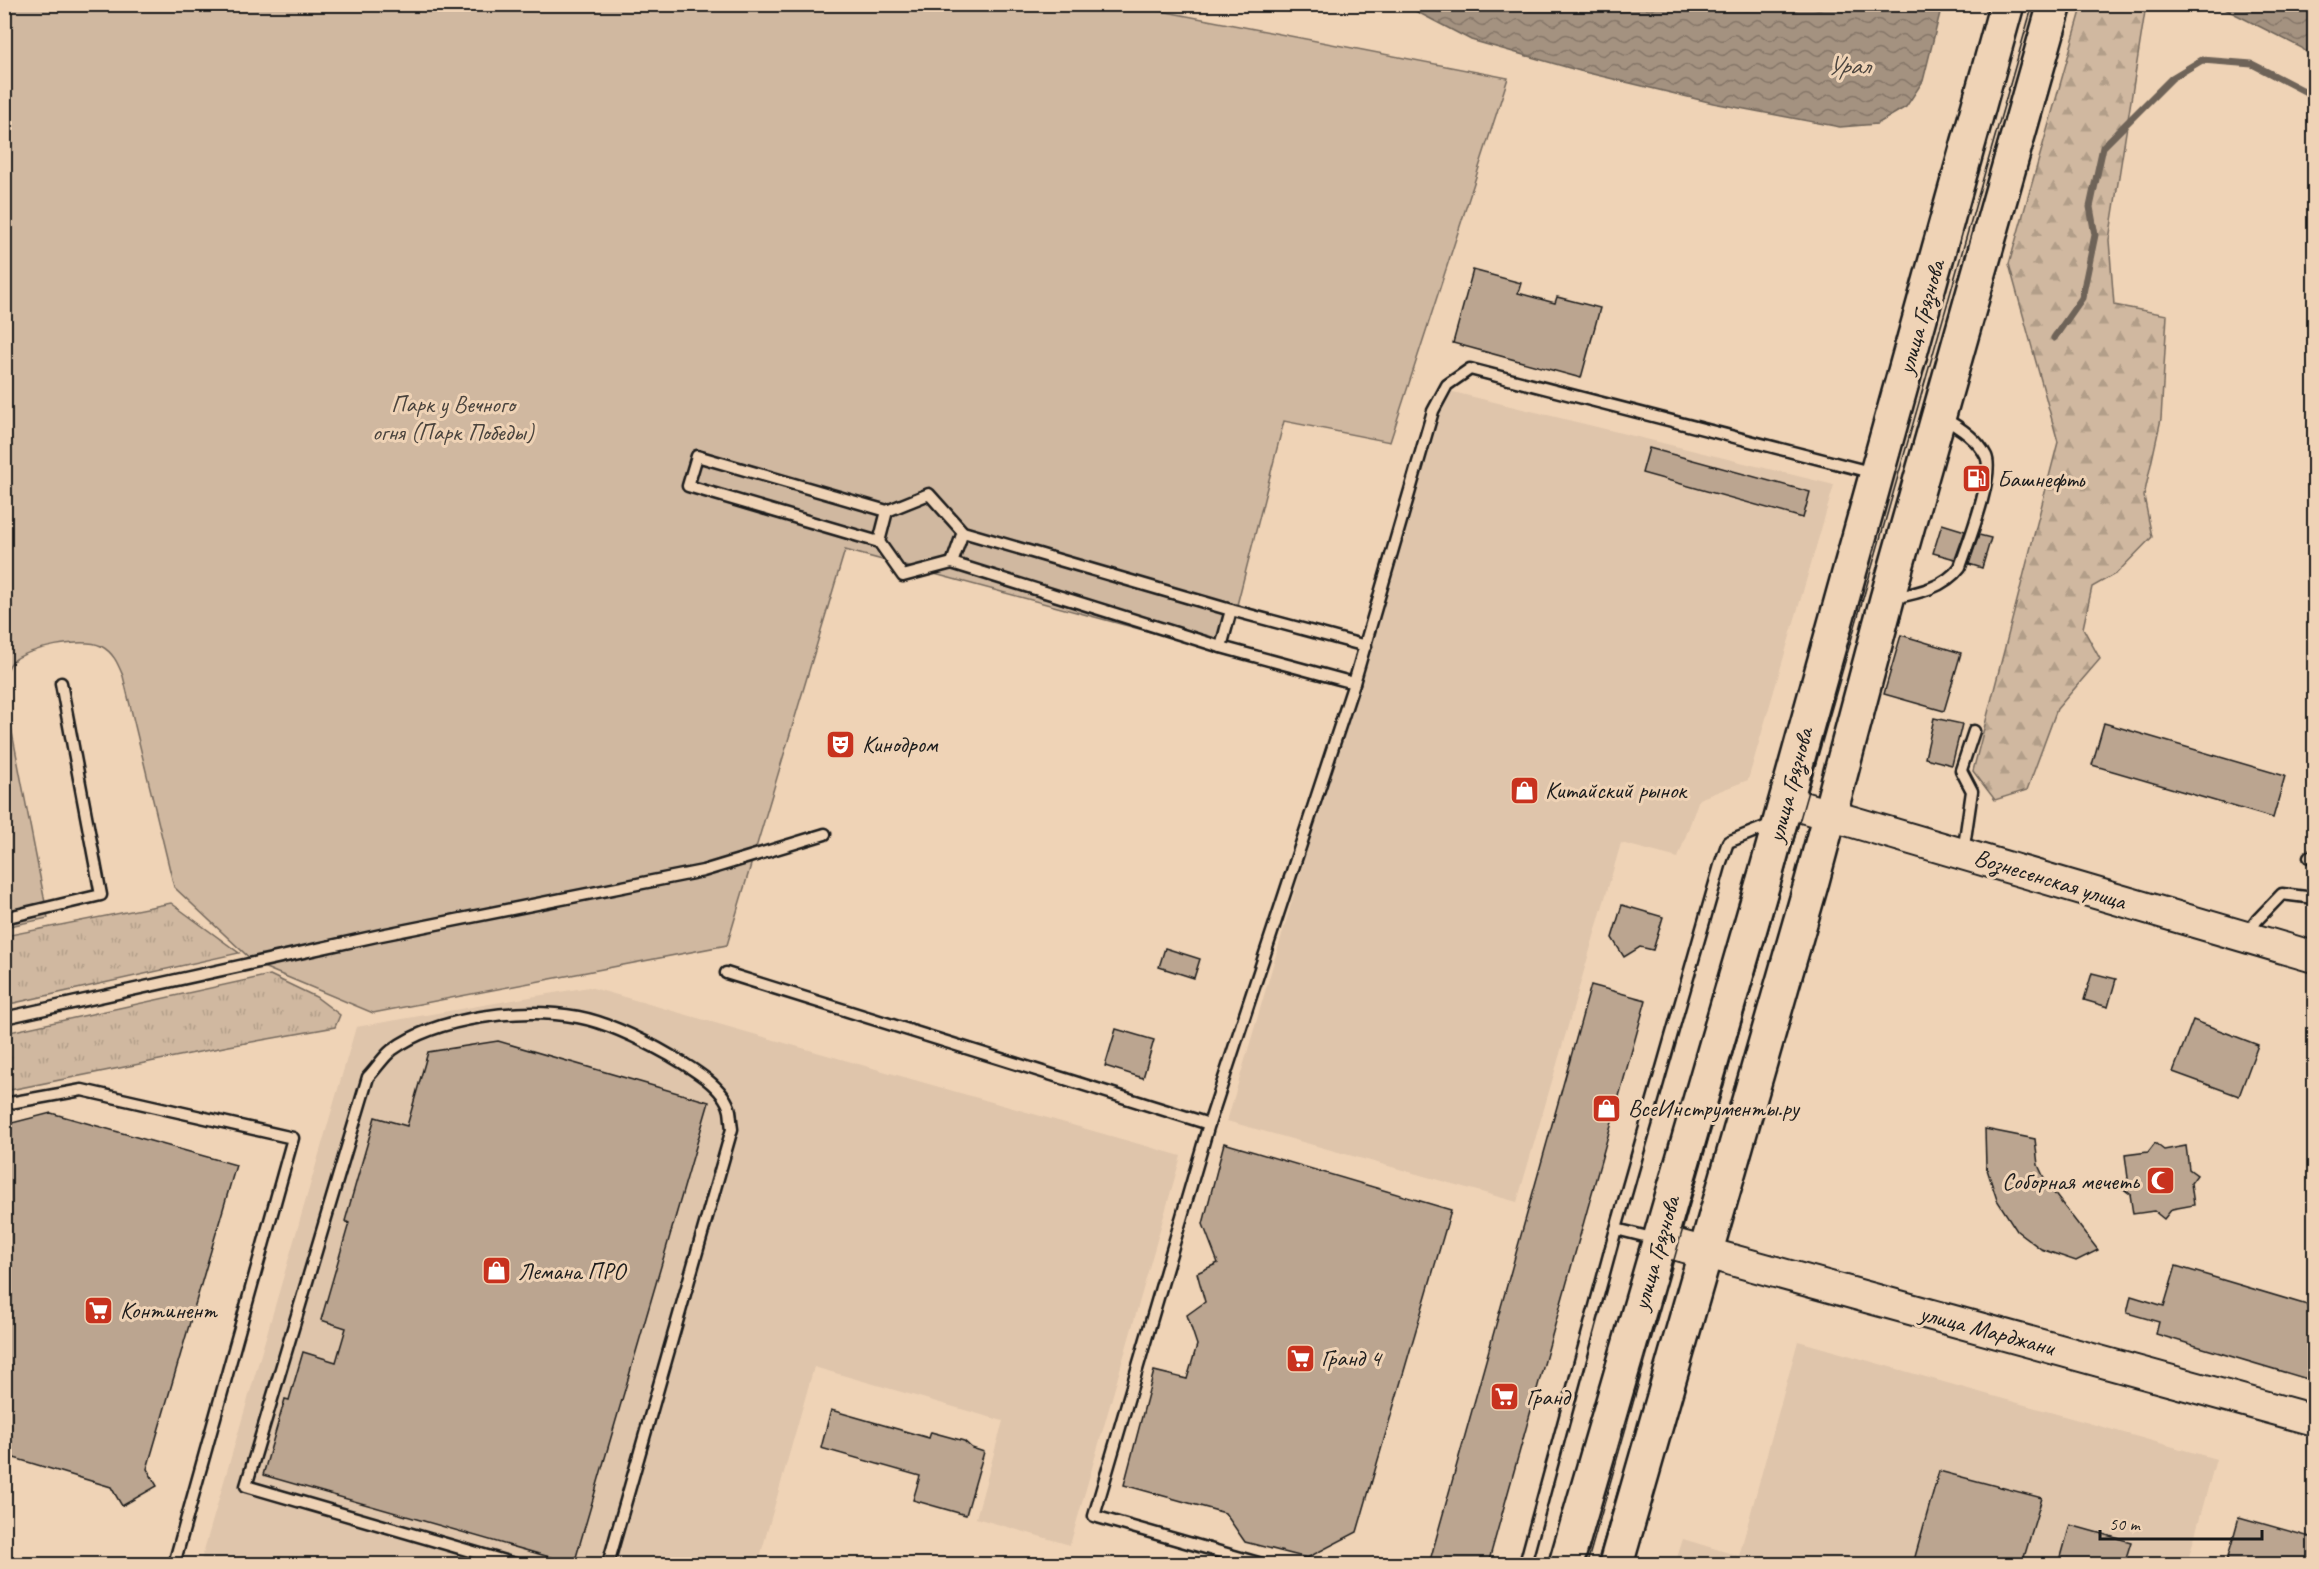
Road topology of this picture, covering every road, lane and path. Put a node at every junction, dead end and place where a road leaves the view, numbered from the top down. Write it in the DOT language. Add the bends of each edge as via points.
graph roads {
  1 [pos="2007,4"];
  2 [pos="2055,4"];
  3 [pos="1939,416"];
  4 [pos="1877,473"];
  5 [pos="887,511"];
  6 [pos="963,532"];
  7 [pos="879,542"];
  8 [pos="952,563"];
  9 [pos="1887,599"];
  10 [pos="1231,610"];
  11 [pos="1366,646"];
  12 [pos="1221,647"];
  13 [pos="61,683"];
  14 [pos="1354,683"];
  15 [pos="1974,730"];
  16 [pos="1783,811"];
  17 [pos="1831,814"];
  18 [pos="825,834"];
  19 [pos="1963,853"];
  20 [pos="2314,898"];
  21 [pos="4,918"];
  22 [pos="2245,936"];
  23 [pos="2314,957"];
  24 [pos="726,973"];
  25 [pos="4,1018"];
  26 [pos="4,1104"];
  27 [pos="1209,1124"];
  28 [pos="1616,1228"];
  29 [pos="1659,1239"];
  30 [pos="1705,1252"];
  31 [pos="2314,1420"];
  32 [pos="476,1553"];
  33 [pos="174,1564"];
  34 [pos="473,1564"];
  35 [pos="515,1564"];
  36 [pos="609,1564"];
  37 [pos="1262,1564"];
  38 [pos="1525,1564"];
  39 [pos="1566,1564"];
  40 [pos="1616,1564"];
  1 -- 4 [label="main road, улица Грязнова"];
  2 -- 3 [label="main road, улица Грязнова"];
  3 -- 9 [label="main road, улица Грязнова"];
  3 -- 9 [label="lane" via="1962,429 1986,455 1978,514 1954,574 1916,594"];
  4 -- 11 [label="lane" via="1470,369 1448,385 1433,411"];
  4 -- 16 [label="main road, улица Грязнова"];
  5 -- 6 [label="lane" via="929,494"];
  5 -- 7 [label="lane"];
  5 -- 7 [label="lane" via="697,456 688,486"];
  6 -- 8 [label="lane"];
  6 -- 10 [label="lane"];
  7 -- 8 [label="lane" via="903,576"];
  8 -- 12 [label="lane"];
  9 -- 17 [label="main road, улица Грязнова"];
  10 -- 11 [label="lane"];
  10 -- 12 [label="lane"];
  11 -- 14 [label="lane"];
  12 -- 14 [label="lane"];
  13 -- 21 [label="lane" via="101,895"];
  14 -- 27 [label="lane"];
  15 -- 19 [label="lane" via="1961,770 1972,791"];
  16 -- 17 [label="street, Вознесенская улица"];
  16 -- 28 [label="lane" via="1728,842"];
  16 -- 29 [label="main road, улица Грязнова"];
  17 -- 19 [label="street, Вознесенская улица"];
  17 -- 30 [label="main road, улица Грязнова"];
  18 -- 25 [label="lane" via="703,871 381,935"];
  19 -- 22 [label="street, Вознесенская улица"];
  20 -- 22 [label="lane" via="2282,894"];
  22 -- 23 [label="street, Вознесенская улица"];
  24 -- 27 [label="lane"];
  26 -- 33 [label="lane" via="82,1090 293,1138"];
  27 -- 37 [label="lane" via="1094,1516"];
  28 -- 29 [label="lane"];
  28 -- 38 [label="lane"];
  29 -- 30 [label="street, улица Марджани"];
  29 -- 39 [label="main road, улица Грязнова"];
  30 -- 31 [label="street, улица Марджани"];
  30 -- 40 [label="main road, улица Грязнова"];
  32 -- 34 [label="lane"];
  32 -- 35 [label="lane"];
  32 -- 36 [label="lane" via="246,1486 368,1077 392,1050 432,1029 485,1015 533,1013 579,1017 657,1048 695,1070 721,1094 730,1109 732,1129"];
}
